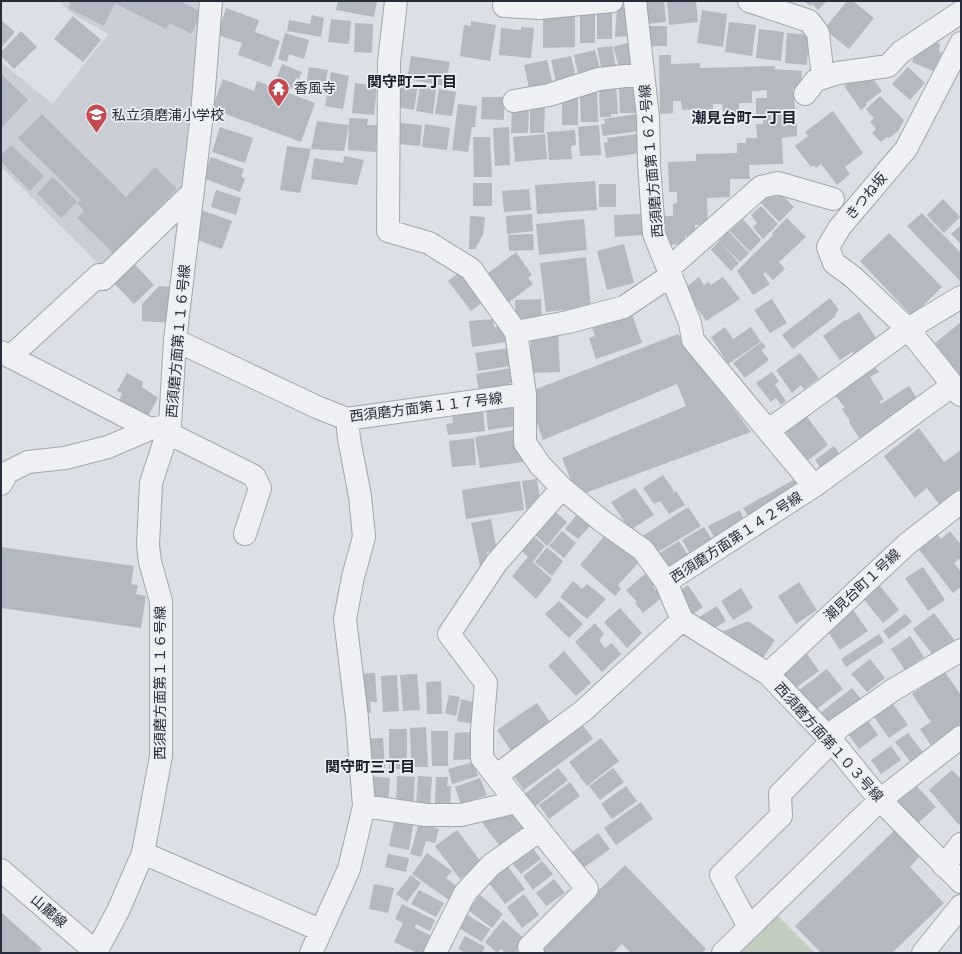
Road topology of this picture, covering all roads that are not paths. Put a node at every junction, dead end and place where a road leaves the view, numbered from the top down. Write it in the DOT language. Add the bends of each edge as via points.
graph roads {
  1 [pos="211,1"];
  2 [pos="396,1"];
  3 [pos="604,1"];
  4 [pos="635,1"];
  5 [pos="749,1"];
  6 [pos="546,4"];
  7 [pos="504,6"];
  8 [pos="961,12"];
  9 [pos="961,43"];
  10 [pos="643,74"];
  11 [pos="823,78"];
  12 [pos="805,94"];
  13 [pos="514,101"];
  14 [pos="192,193"];
  15 [pos="833,199"];
  16 [pos="668,271"];
  17 [pos="961,297"];
  18 [pos="908,329"];
  19 [pos="516,332"];
  20 [pos="175,340"];
  21 [pos="6,354"];
  22 [pos="957,390"];
  23 [pos="525,394"];
  24 [pos="347,419"];
  25 [pos="162,429"];
  26 [pos="769,430"];
  27 [pos="1,484"];
  28 [pos="814,486"];
  29 [pos="562,488"];
  30 [pos="961,502"];
  31 [pos="245,534"];
  32 [pos="666,582"];
  33 [pos="682,620"];
  34 [pos="960,654"];
  35 [pos="768,674"];
  36 [pos="961,737"];
  37 [pos="832,741"];
  38 [pos="496,776"];
  39 [pos="515,799"];
  40 [pos="880,800"];
  41 [pos="364,806"];
  42 [pos="540,830"];
  43 [pos="961,844"];
  44 [pos="144,853"];
  45 [pos="944,866"];
  46 [pos="1,870"];
  47 [pos="961,882"];
  48 [pos="961,906"];
  49 [pos="749,927"];
  50 [pos="320,930"];
  51 [pos="96,953"];
  52 [pos="311,953"];
  53 [pos="435,953"];
  54 [pos="533,953"];
  55 [pos="723,953"];
  56 [pos="923,953"];
  1 -- 14 [label="street, 西須磨方面第１１６号線" via="202,114"];
  2 -- 19 [label="street" via="389,62 388,231 429,244 471,269"];
  3 -- 6 [label="street"];
  4 -- 10 [label="street, 西須磨方面第１６２号線"];
  5 -- 11 [label="street" via="809,21 818,33"];
  6 -- 7 [label="street"];
  8 -- 11 [label="street" via="901,52 888,66 838,73"];
  9 -- 18 [label="street, きつね坂" via="906,148 840,227 828,247 834,263 853,277"];
  10 -- 13 [label="street" via="599,79 549,95"];
  10 -- 16 [label="street, 西須磨方面第１６２号線" via="648,117 654,234"];
  11 -- 12 [label="street" via="816,80"];
  14 -- 20 [label="street, 西須磨方面第１１６号線"];
  14 -- 21 [label="street" via="101,277"];
  15 -- 16 [label="street" via="778,183 761,187"];
  16 -- 19 [label="street" via="624,307"];
  16 -- 26 [label="street, 西須磨方面第１６２号線" via="690,323 693,340"];
  17 -- 18 [label="street"];
  18 -- 22 [label="street"];
  18 -- 26 [label="street"];
  19 -- 23 [label="street"];
  20 -- 24 [label="street, 西須磨方面第１１７号線"];
  20 -- 25 [label="street, 西須磨方面第１１６号線"];
  21 -- 25 [label="street"];
  22 -- 28 [label="street, 西須磨方面第１４２号線"];
  23 -- 24 [label="street, 西須磨方面第１１７号線"];
  23 -- 29 [label="street" via="525,443"];
  24 -- 41 [label="street" via="364,537 345,619"];
  25 -- 27 [label="street" via="65,458 28,462 8,472"];
  25 -- 31 [label="street" via="254,476 260,488"];
  25 -- 44 [label="street, 西須磨方面第１１６号線" via="151,483 148,545 161,601 161,756"];
  26 -- 28 [label="street, 西須磨方面第１６２号線"];
  28 -- 32 [label="street, 西須磨方面第１４２号線"];
  29 -- 32 [label="street" via="643,550"];
  29 -- 38 [label="street" via="497,562 449,634 486,683 482,758"];
  30 -- 35 [label="street, 潮見台町１号線" via="906,544"];
  32 -- 33 [label="street, 西須磨方面第１４２号線"];
  33 -- 35 [label="street, 西須磨方面第１０３号線"];
  33 -- 38 [label="street" via="583,712"];
  34 -- 37 [label="street" via="893,690 838,729"];
  35 -- 37 [label="street, 西須磨方面第１０３号線"];
  36 -- 40 [label="street"];
  37 -- 40 [label="street, 西須磨方面第１０３号線"];
  37 -- 49 [label="street" via="780,794 781,816 722,875"];
  38 -- 39 [label="street"];
  39 -- 41 [label="street" via="508,804 461,815 426,816"];
  39 -- 42 [label="street"];
  40 -- 45 [label="street, 西須磨方面第１０３号線"];
  40 -- 49 [label="street"];
  41 -- 50 [label="street" via="348,869"];
  42 -- 53 [label="street" via="491,865 465,893"];
  42 -- 54 [label="street" via="587,889 529,947"];
  43 -- 45 [label="street"];
  44 -- 50 [label="street"];
  44 -- 51 [label="street, 西須磨方面第１１６号線"];
  45 -- 47 [label="street, 西須磨方面第１０３号線"];
  46 -- 51 [label="street, 山麓線"];
  48 -- 56 [label="street"];
  49 -- 55 [label="street"];
  50 -- 52 [label="street"];
}
